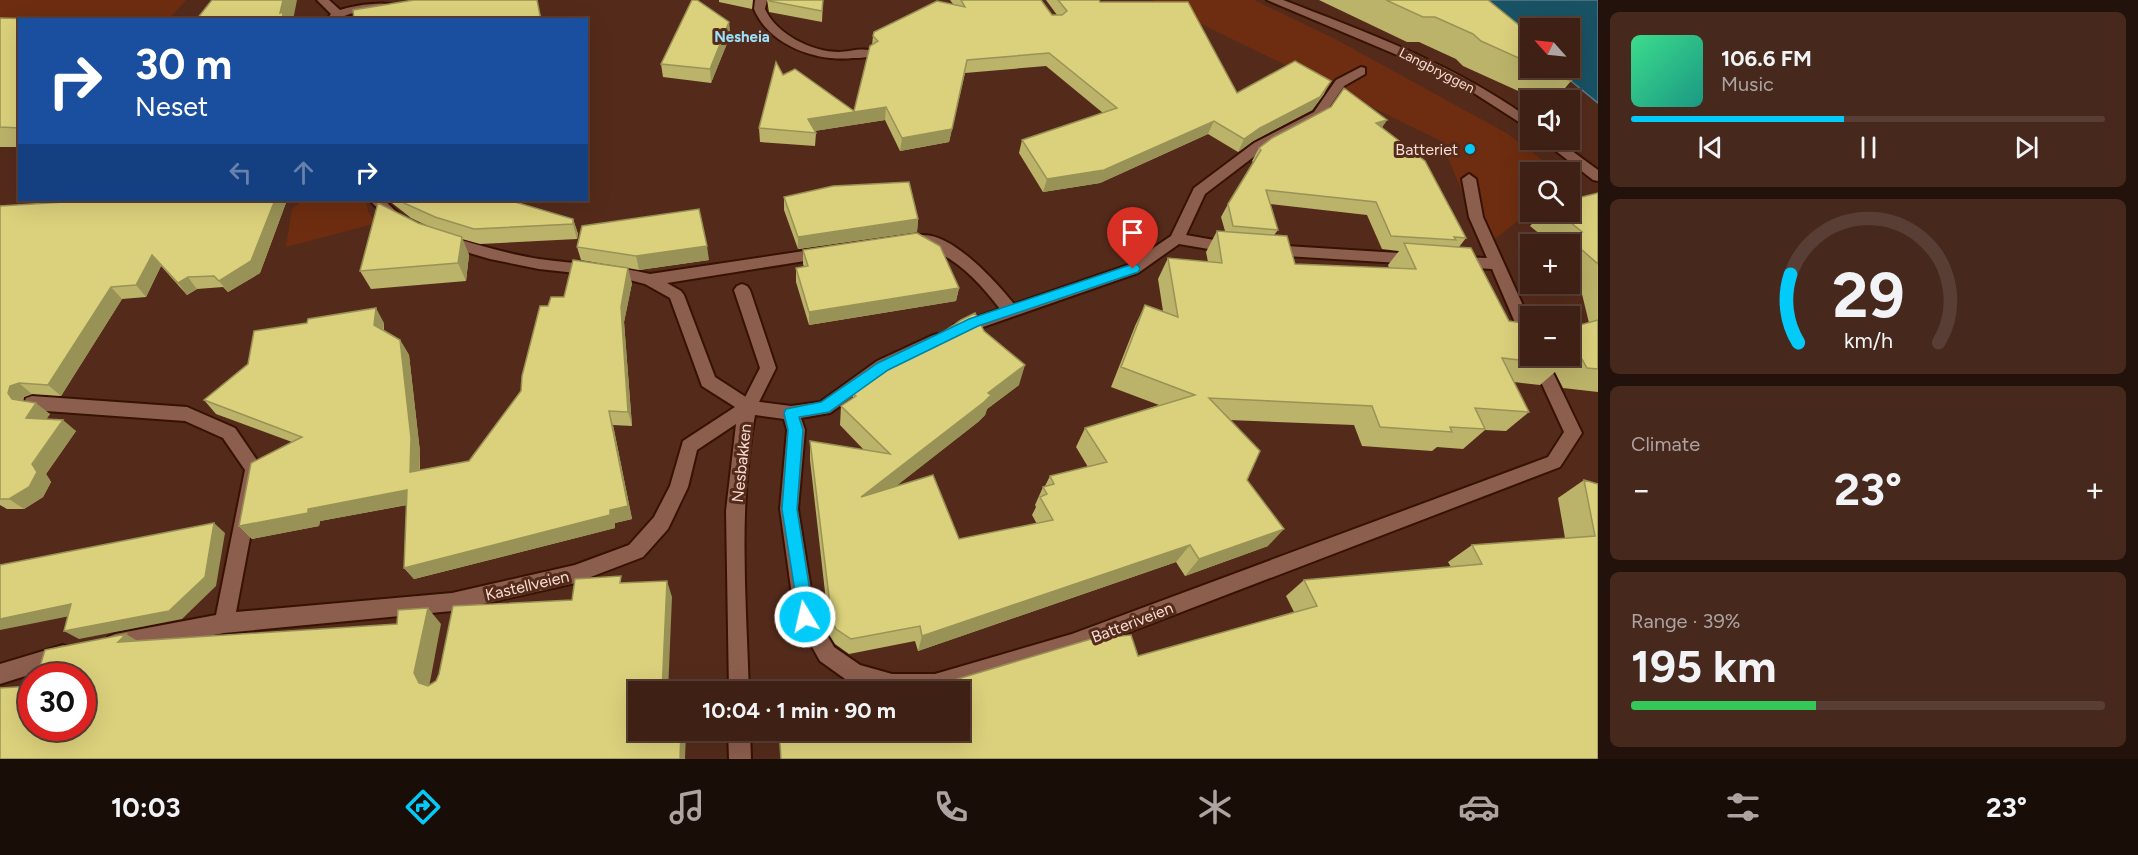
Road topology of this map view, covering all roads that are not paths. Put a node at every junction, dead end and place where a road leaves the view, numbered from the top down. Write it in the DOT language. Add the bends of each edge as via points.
graph roads {
  1 [pos="323,0"];
  2 [pos="761,0"];
  3 [pos="1273,0"];
  4 [pos="398,5"];
  5 [pos="335,16"];
  6 [pos="869,53"];
  7 [pos="1361,71"];
  8 [pos="1520,118"];
  9 [pos="1562,150"];
  10 [pos="1598,177"];
  11 [pos="1469,179"];
  12 [pos="377,201"];
  13 [pos="412,226"];
  14 [pos="433,236"];
  15 [pos="1177,239"];
  16 [pos="904,241"];
  17 [pos="835,251"];
  18 [pos="1495,264"];
  19 [pos="650,280"];
  20 [pos="742,290"];
  21 [pos="1010,310"];
  22 [pos="1520,318"];
  23 [pos="1543,366"];
  24 [pos="32,403"];
  25 [pos="748,406"];
  26 [pos="791,413"];
  27 [pos="458,600"];
  28 [pos="454,622"];
  29 [pos="224,623"];
  30 [pos="0,674"];
  31 [pos="739,681"];
  32 [pos="739,741"];
  33 [pos="740,759"];
  1 -- 5 [label="street"];
  2 -- 6 [label="street" via="761,15 788,40 820,54 844,57"];
  3 -- 8 [label="street, Langbryggen" via="1442,71"];
  4 -- 5 [label="street" via="354,9"];
  7 -- 15 [label="street" via="1340,83 1318,115 1259,146 1198,191"];
  9 -- 10 [label="street"];
  11 -- 18 [label="street" via="1476,217"];
  12 -- 13 [label="street" via="392,216"];
  14 -- 19 [label="street, Nesbakken" via="539,264"];
  15 -- 18 [label="street" via="1252,249"];
  15 -- 21 [label="street" via="1133,269"];
  16 -- 21 [label="street" via="930,242 963,260 987,281"];
  17 -- 19 [label="street"];
  18 -- 22 [label="street"];
  19 -- 25 [label="street, Nesbakken" via="676,295 708,381"];
  20 -- 25 [label="street" via="768,368"];
  21 -- 26 [label="street" via="974,322 883,366 824,408"];
  23 -- 26 [label="street, Batteriveien" via="1573,433 1554,462 1072,644 935,684 892,684 855,674 827,654 805,617 789,509 796,430"];
  24 -- 29 [label="street" via="187,414 229,432 254,469"];
  25 -- 26 [label="street"];
  25 -- 27 [label="street, Kastellveien" via="689,446 679,487 661,523 636,551 575,574"];
  25 -- 31 [label="street, Nesbakken" via="742,430 736,509"];
  27 -- 28 [label="street"];
  27 -- 29 [label="street, Kastellveien"];
  29 -- 30 [label="street, Kastellveien" via="91,649"];
  32 -- 33 [label="street"];
}
